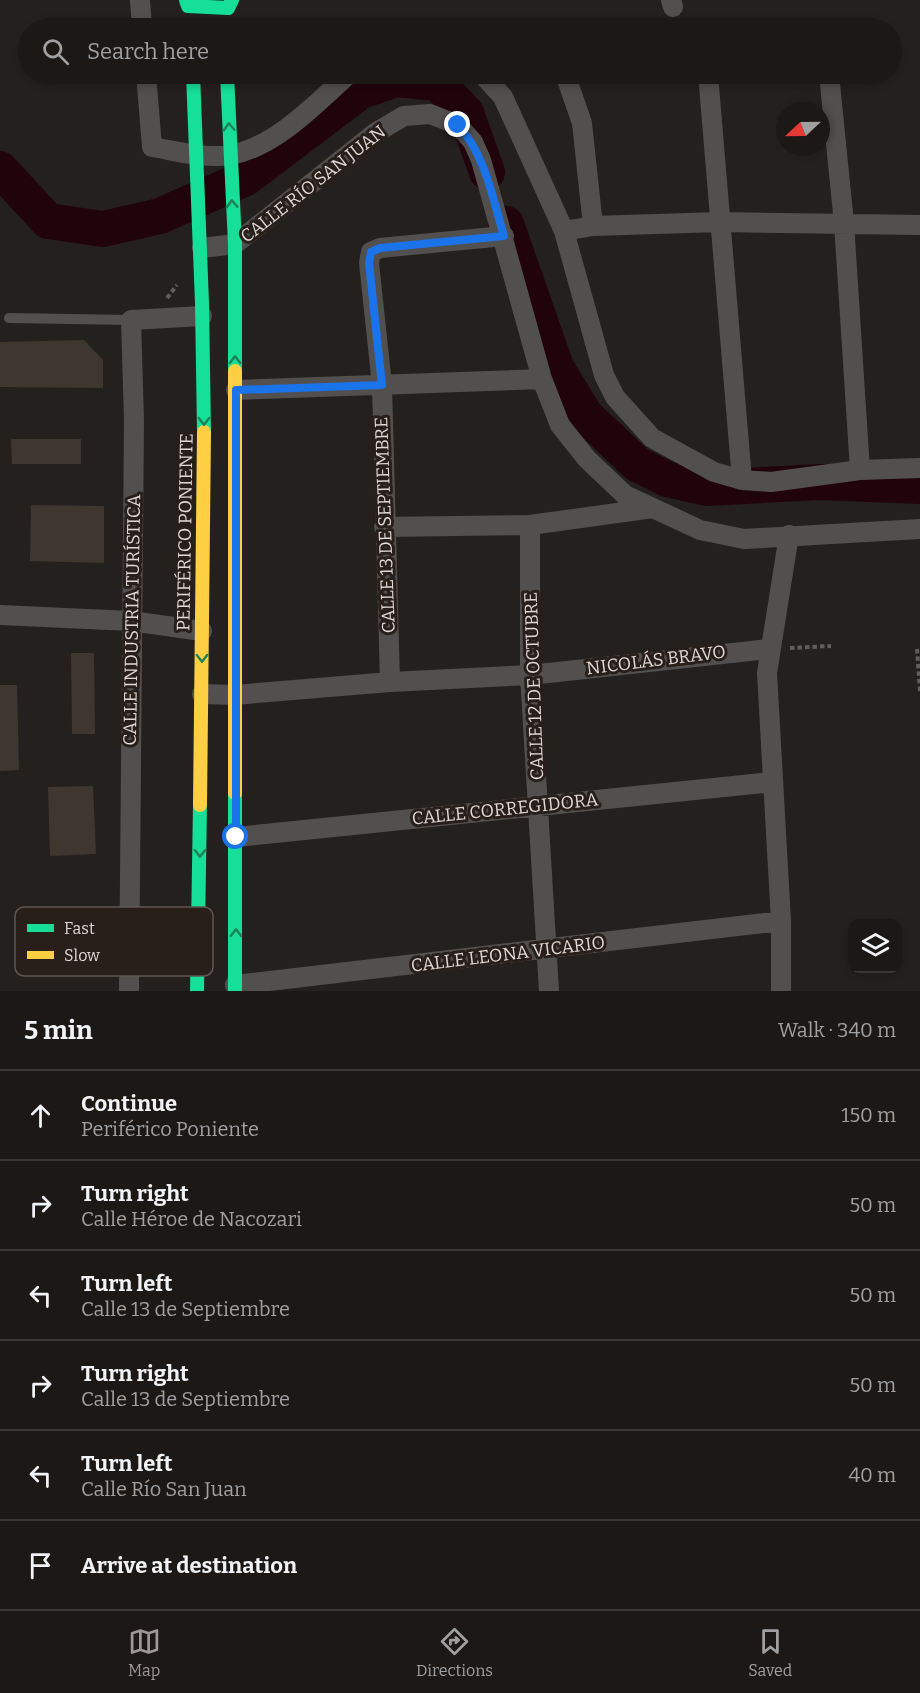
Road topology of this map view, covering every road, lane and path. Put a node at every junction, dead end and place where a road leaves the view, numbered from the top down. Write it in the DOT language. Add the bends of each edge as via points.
graph roads {
  1 [pos="140,0"];
  2 [pos="188,6"];
  3 [pos="229,6"];
  4 [pos="141,18"];
  5 [pos="147,84"];
  6 [pos="194,84"];
  7 [pos="227,84"];
  8 [pos="337,84"];
  9 [pos="491,84"];
  10 [pos="568,84"];
  11 [pos="709,84"];
  12 [pos="830,84"];
  13 [pos="198,154"];
  14 [pos="230,155"];
  15 [pos="720,222"];
  16 [pos="844,223"];
  17 [pos="920,225"];
  18 [pos="592,226"];
  19 [pos="564,231"];
  20 [pos="234,235"];
  21 [pos="504,236"];
  22 [pos="202,243"];
  23 [pos="202,316"];
  24 [pos="9,318"];
  25 [pos="131,320"];
  26 [pos="542,379"];
  27 [pos="382,385"];
  28 [pos="236,390"];
  29 [pos="920,468"];
  30 [pos="860,470"];
  31 [pos="742,480"];
  32 [pos="653,508"];
  33 [pos="530,525"];
  34 [pos="384,527"];
  35 [pos="920,529"];
  36 [pos="789,535"];
  37 [pos="0,615"];
  38 [pos="131,621"];
  39 [pos="202,631"];
  40 [pos="831,646"];
  41 [pos="769,649"];
  42 [pos="917,649"];
  43 [pos="531,675"];
  44 [pos="390,682"];
  45 [pos="920,691"];
  46 [pos="202,694"];
  47 [pos="234,695"];
  48 [pos="773,782"];
  49 [pos="538,806"];
  50 [pos="236,837"];
  51 [pos="129,907"];
  52 [pos="198,907"];
  53 [pos="781,921"];
  54 [pos="548,950"];
  55 [pos="129,976"];
  56 [pos="197,976"];
  57 [pos="235,988"];
  58 [pos="129,991"];
  59 [pos="197,991"];
  60 [pos="549,991"];
  61 [pos="781,991"];
  1 -- 4 [label="street"];
  2 -- 3 [label="main road"];
  5 -- 13 [label="street" via="152,147"];
  6 -- 13 [label="main road, PERIFÉRICO PONIENTE"];
  14 -- 7 [label="main road, one-way"];
  8 -- 14 [label="street" via="292,123 258,145"];
  9 -- 19 [label="street" via="503,97"];
  10 -- 18 [label="street" via="582,123"];
  11 -- 15 [label="street"];
  12 -- 16 [label="street"];
  13 -- 14 [label="street"];
  13 -- 22 [label="main road, PERIFÉRICO PONIENTE"];
  20 -- 14 [label="main road, one-way"];
  15 -- 16 [label="street"];
  15 -- 18 [label="street"];
  15 -- 31 [label="street"];
  16 -- 17 [label="street"];
  16 -- 30 [label="street"];
  18 -- 19 [label="street"];
  19 -- 31 [label="street" via="604,375 615,397 652,438 714,472"];
  20 -- 21 [label="street, CALLE RÍO SAN JUAN" via="375,133 404,116 430,114 458,125 473,142"];
  20 -- 22 [label="street, CALLE RÍO SAN JUAN"];
  28 -- 20 [label="main road, one-way"];
  21 -- 26 [label="street, CALLE RÍO SAN JUAN"];
  21 -- 27 [label="street, CALLE 13 DE SEPTIEMBRE" via="371,252"];
  22 -- 23 [label="main road, PERIFÉRICO PONIENTE"];
  23 -- 25 [label="street"];
  23 -- 39 [label="main road, PERIFÉRICO PONIENTE, one-way" via="205,417"];
  24 -- 25 [label="lane"];
  25 -- 38 [label="street, CALLE INDUSTRIA TURÍSTICA"];
  26 -- 27 [label="street"];
  26 -- 32 [label="street, CALLE RÍO SAN JUAN" via="560,425 587,459 625,495"];
  27 -- 28 [label="street"];
  27 -- 34 [label="street, CALLE 13 DE SEPTIEMBRE"];
  28 -- 47 [label="main road"];
  29 -- 30 [label="street"];
  30 -- 31 [label="street" via="771,482"];
  32 -- 33 [label="street"];
  32 -- 36 [label="street, CALLE RÍO SAN JUAN" via="700,530 733,537"];
  33 -- 34 [label="street"];
  33 -- 43 [label="street, CALLE 12 DE OCTUBRE"];
  34 -- 44 [label="street, CALLE 13 DE SEPTIEMBRE"];
  35 -- 36 [label="street, CALLE RÍO SAN JUAN"];
  36 -- 41 [label="street"];
  37 -- 38 [label="street"];
  38 -- 39 [label="street"];
  38 -- 51 [label="street, CALLE INDUSTRIA TURÍSTICA"];
  39 -- 46 [label="main road, PERIFÉRICO PONIENTE, one-way"];
  40 -- 41 [label="path"];
  41 -- 43 [label="street, NICOLÁS BRAVO"];
  41 -- 48 [label="street"];
  42 -- 45 [label="path"];
  43 -- 44 [label="street, NICOLÁS BRAVO"];
  43 -- 49 [label="street, CALLE 12 DE OCTUBRE"];
  44 -- 47 [label="street, NICOLÁS BRAVO"];
  46 -- 47 [label="street, NICOLÁS BRAVO"];
  46 -- 52 [label="main road, PERIFÉRICO PONIENTE, one-way"];
  47 -- 50 [label="main road"];
  48 -- 49 [label="street, CALLE CORREGIDORA"];
  48 -- 53 [label="street"];
  49 -- 50 [label="street, CALLE CORREGIDORA"];
  49 -- 54 [label="street, CALLE 12 DE OCTUBRE"];
  57 -- 50 [label="main road, one-way"];
  53 -- 54 [label="street, CALLE LEONA VICARIO"];
  53 -- 61 [label="street"];
  54 -- 57 [label="street, CALLE LEONA VICARIO"];
  54 -- 60 [label="street, CALLE 12 DE OCTUBRE"];
  55 -- 58 [label="street, CALLE INDUSTRIA TURÍSTICA"];
  56 -- 59 [label="main road, PERIFÉRICO PONIENTE, one-way"];
}
